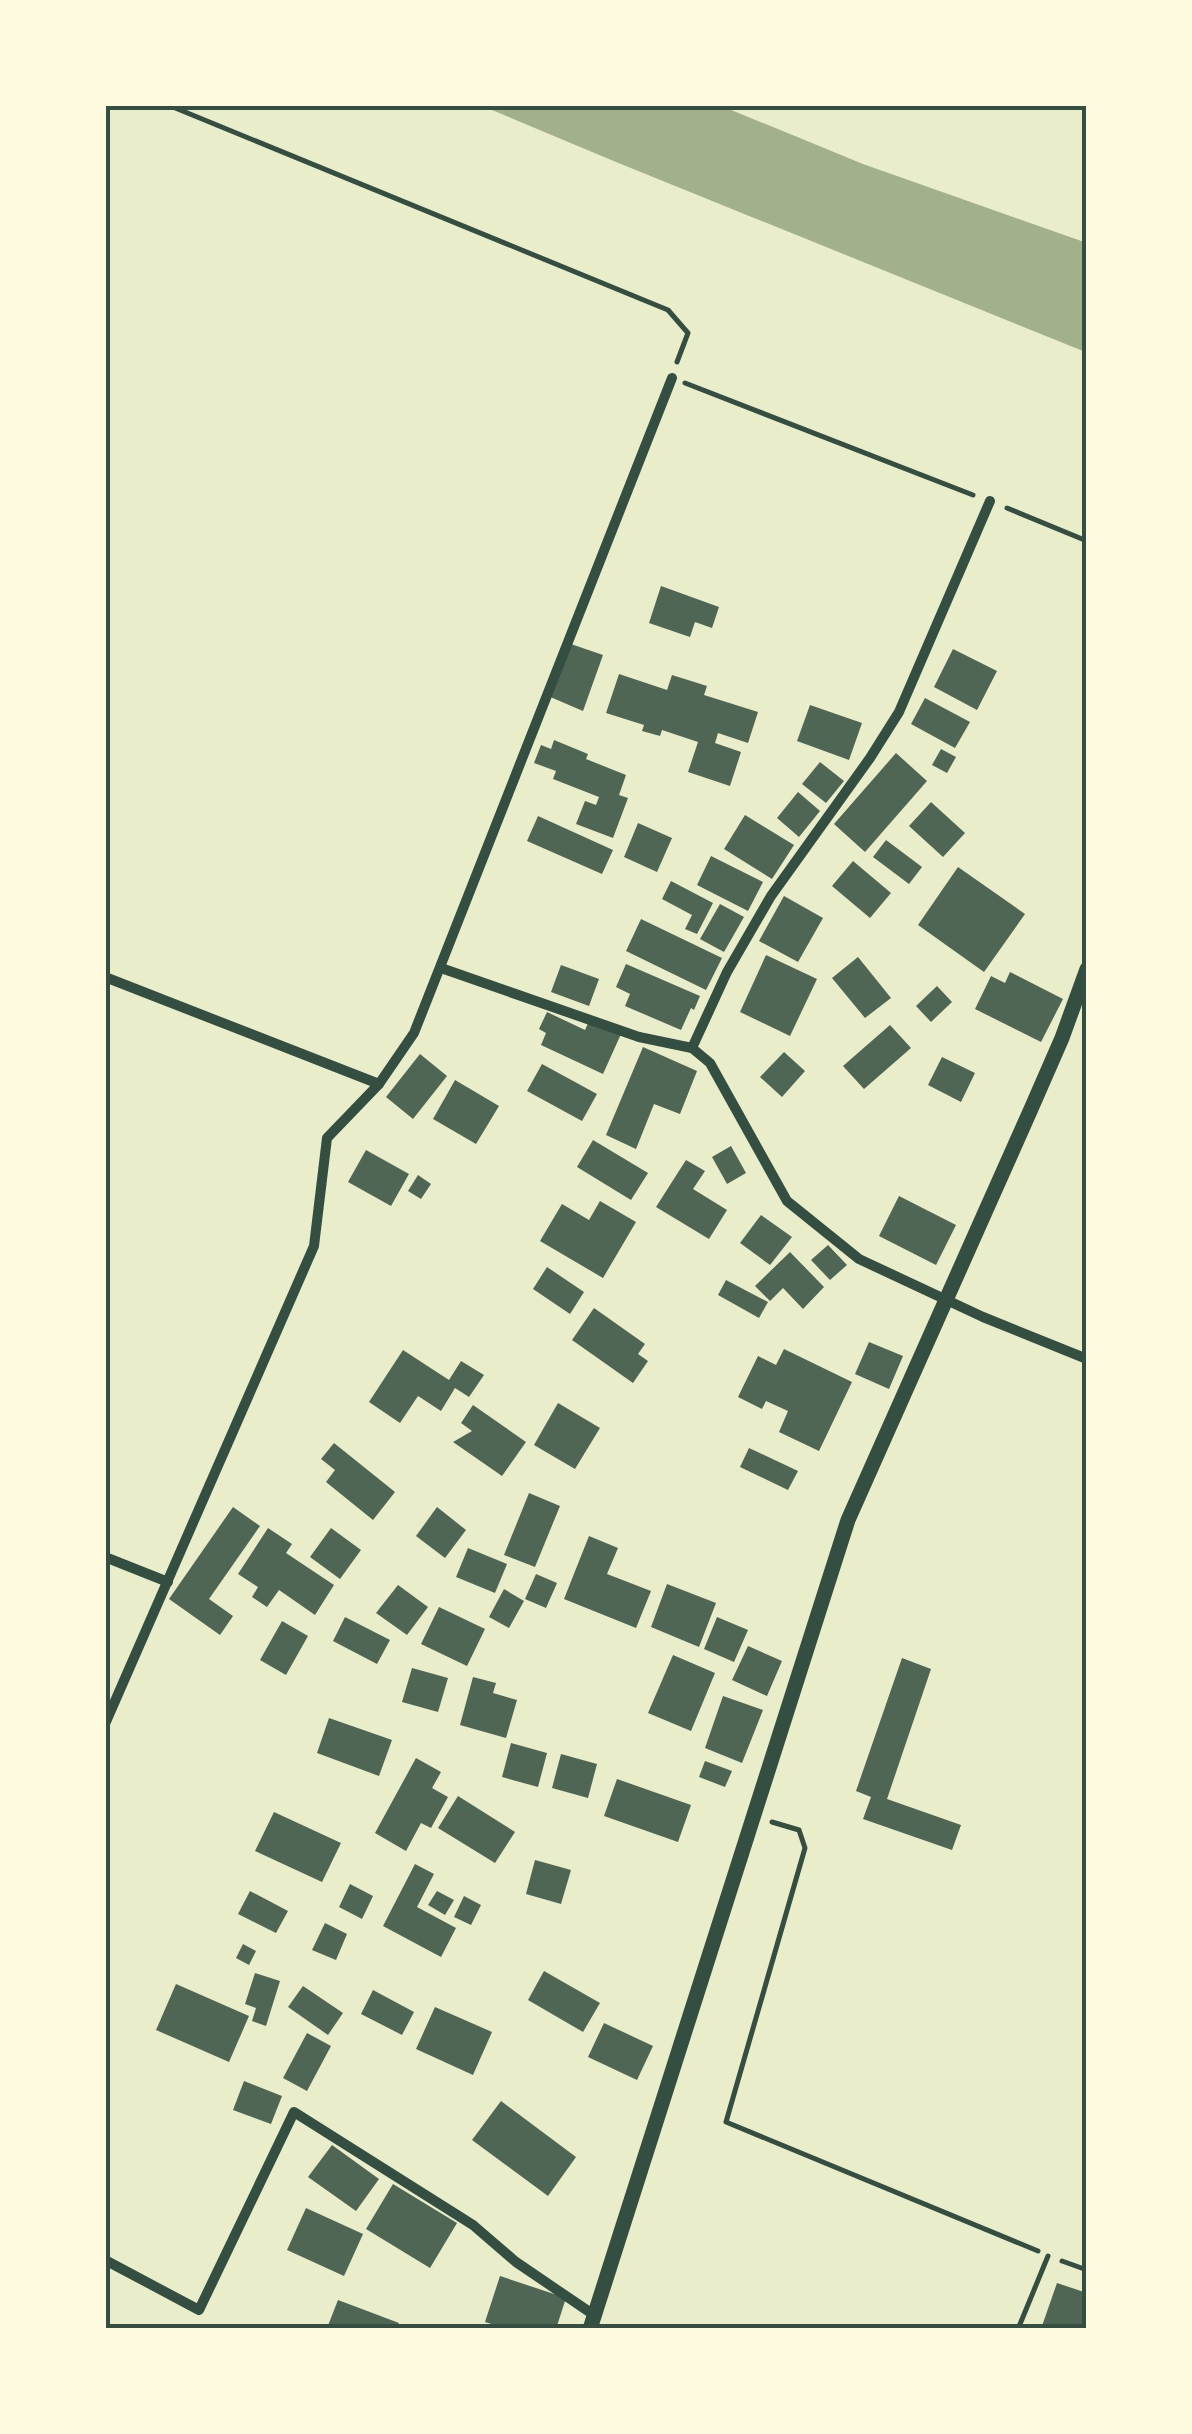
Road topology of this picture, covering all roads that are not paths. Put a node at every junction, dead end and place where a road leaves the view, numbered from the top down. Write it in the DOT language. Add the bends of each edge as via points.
graph roads {
  1 [pos="672,378"];
  2 [pos="990,501"];
  3 [pos="441,968"];
  4 [pos="1087,969"];
  5 [pos="105,977"];
  6 [pos="692,1048"];
  7 [pos="379,1084"];
  8 [pos="946,1298"];
  9 [pos="1087,1358"];
  10 [pos="105,1557"];
  11 [pos="168,1582"];
  12 [pos="105,1724"];
  13 [pos="1048,2256"];
  14 [pos="105,2260"];
  15 [pos="592,2322"];
  16 [pos="1018,2329"];
  1 -- 3 [label="street"];
  2 -- 6 [label="street" via="899,712 771,896"];
  3 -- 6 [label="street" via="639,1037"];
  3 -- 7 [label="street" via="414,1032"];
  4 -- 8 [label="main road"];
  5 -- 7 [label="street"];
  6 -- 8 [label="street" via="710,1063 787,1201 858,1259"];
  7 -- 11 [label="street" via="327,1138 314,1246"];
  8 -- 9 [label="street"];
  8 -- 15 [label="main road" via="848,1520"];
  10 -- 11 [label="street"];
  11 -- 12 [label="street"];
  13 -- 16 [label="lane"];
  14 -- 15 [label="street" via="199,2310 294,2112 473,2225"];
}
